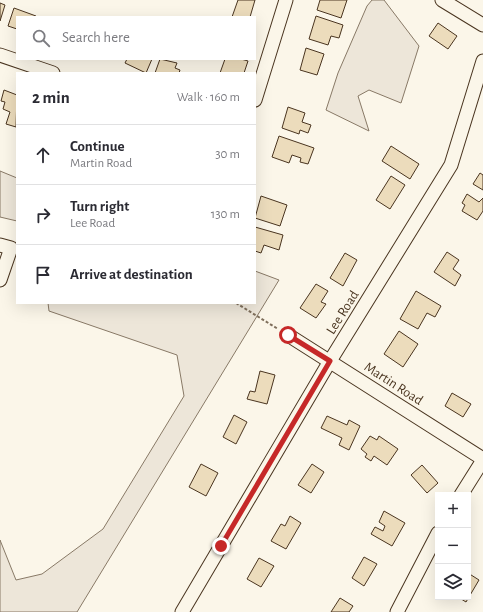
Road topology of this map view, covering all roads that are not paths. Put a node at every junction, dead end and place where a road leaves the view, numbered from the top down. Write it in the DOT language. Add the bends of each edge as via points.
graph roads {
  1 [pos="286,0"];
  2 [pos="442,0"];
  3 [pos="483,25"];
  4 [pos="0,55"];
  5 [pos="483,61"];
  6 [pos="50,72"];
  7 [pos="256,97"];
  8 [pos="0,244"];
  9 [pos="0,280"];
  10 [pos="288,335"];
  11 [pos="330,361"];
  12 [pos="483,460"];
  13 [pos="463,492"];
  14 [pos="435,539"];
  15 [pos="182,612"];
  16 [pos="396,612"];
  1 -- 7 [label="street"];
  2 -- 3 [label="street"];
  4 -- 6 [label="street"];
  5 -- 11 [label="street, Lee Road" via="451,165"];
  8 -- 9 [label="street" via="11,248"];
  10 -- 11 [label="street, Martin Road"];
  11 -- 12 [label="street, Martin Road"];
  11 -- 15 [label="street, Lee Road"];
  12 -- 13 [label="street"];
  14 -- 16 [label="street"];
}
